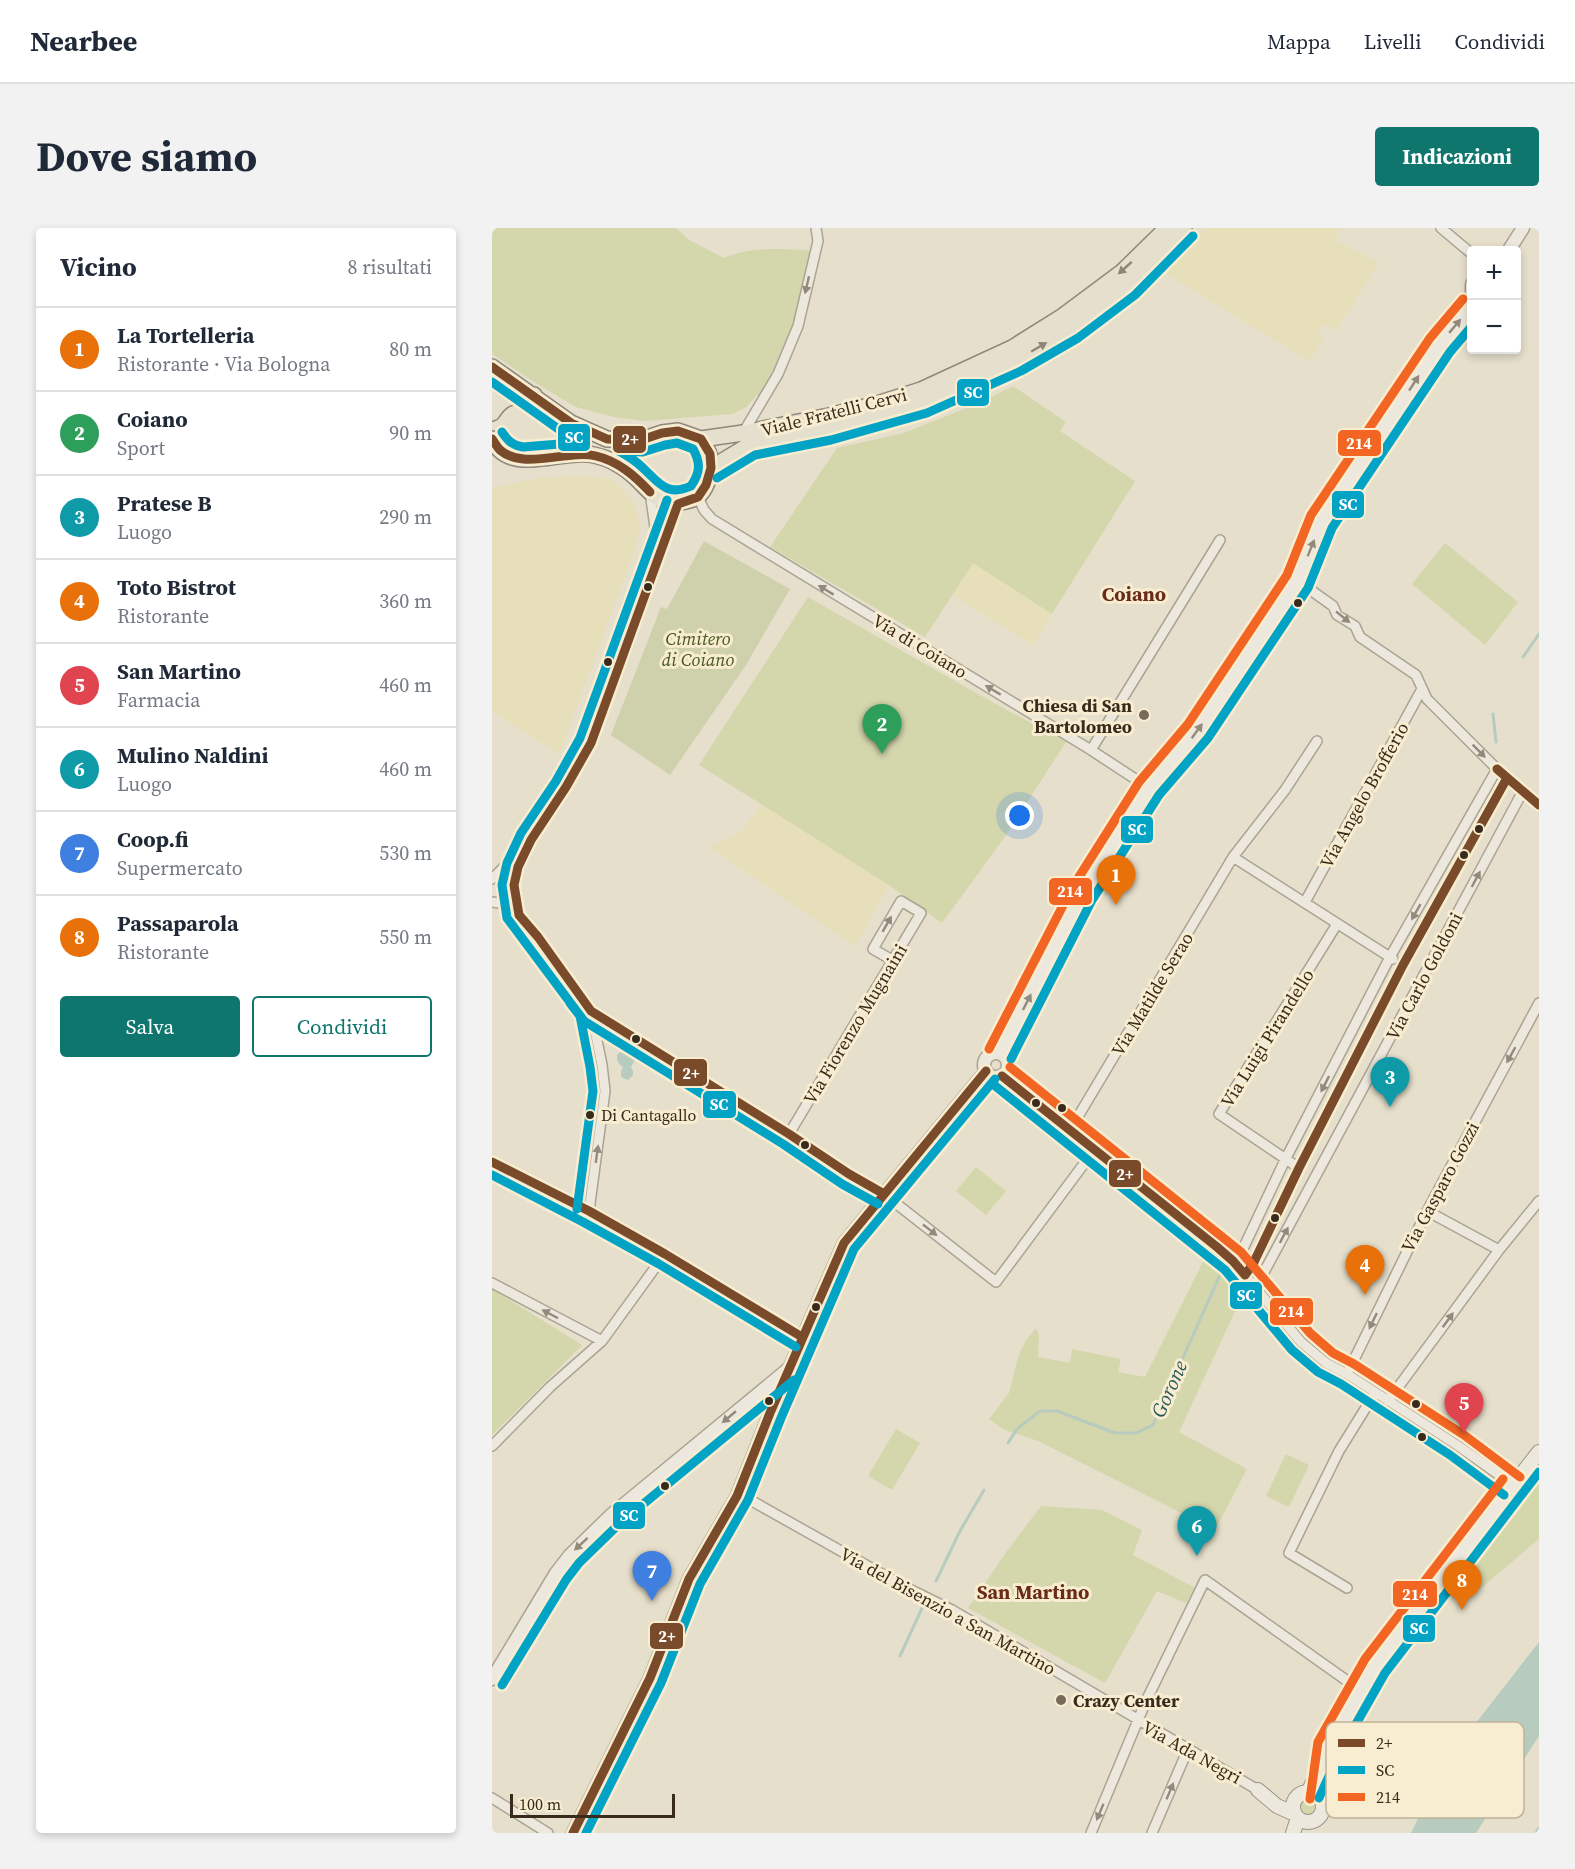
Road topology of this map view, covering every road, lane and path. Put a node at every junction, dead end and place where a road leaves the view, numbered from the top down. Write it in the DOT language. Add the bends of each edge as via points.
graph roads {
  1 [pos="816,228"];
  2 [pos="1167,228"];
  3 [pos="1184,228"];
  4 [pos="1441,228"];
  5 [pos="1522,228"];
  6 [pos="1511,246"];
  7 [pos="1467,250"];
  8 [pos="1467,313"];
  9 [pos="492,367"];
  10 [pos="534,395"];
  11 [pos="495,408"];
  12 [pos="743,433"];
  13 [pos="701,439"];
  14 [pos="494,447"];
  15 [pos="711,468"];
  16 [pos="650,492"];
  17 [pos="698,498"];
  18 [pos="678,504"];
  19 [pos="1220,540"];
  20 [pos="660,557"];
  21 [pos="1298,580"];
  22 [pos="1422,689"];
  23 [pos="1317,741"];
  24 [pos="1091,750"];
  25 [pos="1497,769"];
  26 [pos="1507,778"];
  27 [pos="1149,788"];
  28 [pos="1523,791"];
  29 [pos="1539,806"];
  30 [pos="531,840"];
  31 [pos="1233,857"];
  32 [pos="492,879"];
  33 [pos="492,902"];
  34 [pos="1305,902"];
  35 [pos="519,915"];
  36 [pos="1337,924"];
  37 [pos="1390,957"];
  38 [pos="892,960"];
  39 [pos="1403,965"];
  40 [pos="1539,1003"];
  41 [pos="591,1011"];
  42 [pos="1000,1054"];
  43 [pos="986,1071"];
  44 [pos="1002,1076"];
  45 [pos="1070,1130"];
  46 [pos="789,1134"];
  47 [pos="1095,1149"];
  48 [pos="1285,1160"];
  49 [pos="492,1162"];
  50 [pos="1299,1168"];
  51 [pos="884,1194"];
  52 [pos="1539,1201"];
  53 [pos="1426,1210"];
  54 [pos="589,1211"];
  55 [pos="1499,1250"];
  56 [pos="665,1254"];
  57 [pos="1233,1261"];
  58 [pos="1245,1275"];
  59 [pos="492,1283"];
  60 [pos="1254,1285"];
  61 [pos="802,1337"];
  62 [pos="602,1341"];
  63 [pos="790,1367"];
  64 [pos="1347,1374"];
  65 [pos="1375,1393"];
  66 [pos="748,1401"];
  67 [pos="1388,1401"];
  68 [pos="770,1413"];
  69 [pos="492,1446"];
  70 [pos="1539,1452"];
  71 [pos="1512,1486"];
  72 [pos="737,1496"];
  73 [pos="1347,1588"];
  74 [pos="492,1678"];
  75 [pos="1360,1690"];
  76 [pos="1138,1720"];
  77 [pos="1343,1722"];
  78 [pos="1188,1749"];
  79 [pos="1326,1752"];
  80 [pos="1326,1770"];
  81 [pos="1258,1790"];
  82 [pos="1302,1796"];
  83 [pos="492,1798"];
  84 [pos="1322,1801"];
  85 [pos="1301,1822"];
  86 [pos="548,1833"];
  87 [pos="573,1833"];
  88 [pos="1091,1833"];
  89 [pos="1152,1833"];
  90 [pos="1293,1833"];
  1 -- 12 [label="street, one-way" via="818,241 798,326 778,374"];
  2 -- 12 [label="main road, Viale Fratelli Cervi, one-way" via="1122,272 1064,316 977,366 877,404"];
  15 -- 3 [label="main road, Viale Fratelli Cervi, one-way" via="751,444 828,428 924,401 1016,360 1071,328 1128,285"];
  4 -- 7 [label="street"];
  5 -- 6 [label="street"];
  21 -- 8 [label="street, one-way" via="1321,522 1440,345"];
  9 -- 10 [label="main road, Viale Fratelli Cervi"];
  9 -- 11 [label="main road"];
  10 -- 11 [label="main road" via="513,396"];
  10 -- 13 [label="main road, Viale Fratelli Cervi" via="571,423 607,439 640,440 678,431"];
  12 -- 13 [label="main road, Viale Fratelli Cervi"];
  13 -- 15 [label="main road" via="710,454"];
  14 -- 16 [label="main road" via="520,459 570,454 603,457 636,476"];
  15 -- 17 [label="main road"];
  16 -- 18 [label="main road" via="663,501"];
  16 -- 20 [label="street"];
  17 -- 18 [label="main road"];
  24 -- 17 [label="street, Via di Coiano, one-way" via="712,519"];
  18 -- 20 [label="street"];
  19 -- 24 [label="street"];
  20 -- 30 [label="street" via="591,743"];
  21 -- 22 [label="street, one-way" via="1333,606 1337,615 1355,626 1360,636 1416,675"];
  27 -- 21 [label="street, one-way" via="1198,731"];
  22 -- 25 [label="street, one-way" via="1426,699"];
  22 -- 34 [label="street, Via Angelo Brofferio"];
  23 -- 31 [label="street, Via Matilde Serao"];
  24 -- 27 [label="street, Via di Coiano"];
  25 -- 26 [label="street"];
  25 -- 37 [label="street, Via Carlo Goldoni, one-way"];
  26 -- 28 [label="street"];
  26 -- 39 [label="street, Via Carlo Goldoni"];
  42 -- 27 [label="street, one-way" via="1083,894"];
  28 -- 29 [label="street"];
  60 -- 28 [label="street, Via Carlo Goldoni, one-way"];
  30 -- 32 [label="street"];
  30 -- 35 [label="street" via="515,876"];
  31 -- 34 [label="street"];
  31 -- 45 [label="street, Via Matilde Serao"];
  33 -- 35 [label="street" via="504,904"];
  34 -- 36 [label="street"];
  35 -- 41 [label="street"];
  36 -- 37 [label="street"];
  36 -- 48 [label="street, Via Luigi Pirandello" via="1219,1114"];
  37 -- 39 [label="street, Via Carlo Goldoni"];
  37 -- 48 [label="street, Via Carlo Goldoni, one-way"];
  38 -- 38 [label="street, Via Fiorenzo Mugnaini, one-way" via="873,949 901,901 921,913"];
  38 -- 46 [label="street, Via Fiorenzo Mugnaini"];
  39 -- 50 [label="street, Via Carlo Goldoni"];
  40 -- 53 [label="street, Via Gasparo Gozzi, one-way"];
  41 -- 46 [label="street"];
  54 -- 41 [label="street, one-way" via="605,1091"];
  42 -- 43 [label="street" via="988,1056 984,1063"];
  42 -- 44 [label="street" via="1008,1064"];
  43 -- 44 [label="street" via="991,1076"];
  43 -- 51 [label="street"];
  44 -- 45 [label="street"];
  45 -- 47 [label="street"];
  46 -- 51 [label="street"];
  51 -- 47 [label="street, one-way" via="996,1282"];
  47 -- 57 [label="street"];
  48 -- 50 [label="street"];
  48 -- 57 [label="street, Via Carlo Goldoni"];
  49 -- 54 [label="street"];
  50 -- 58 [label="street, Via Carlo Goldoni"];
  51 -- 61 [label="street" via="844,1243"];
  52 -- 55 [label="street"];
  53 -- 55 [label="street"];
  53 -- 64 [label="street, Via Gasparo Gozzi, one-way"];
  54 -- 56 [label="street"];
  67 -- 55 [label="street, one-way"];
  56 -- 61 [label="street"];
  56 -- 62 [label="street"];
  57 -- 58 [label="street"];
  58 -- 60 [label="street"];
  62 -- 59 [label="street, one-way"];
  60 -- 64 [label="street" via="1301,1342"];
  61 -- 63 [label="street"];
  62 -- 69 [label="street"];
  63 -- 66 [label="street"];
  63 -- 68 [label="street"];
  64 -- 65 [label="street"];
  65 -- 67 [label="street"];
  65 -- 73 [label="street" via="1339,1451 1288,1553"];
  66 -- 68 [label="street" via="762,1405"];
  66 -- 74 [label="street, one-way" via="611,1515 570,1555"];
  67 -- 71 [label="street" via="1457,1444"];
  68 -- 72 [label="street"];
  70 -- 71 [label="main road"];
  71 -- 75 [label="main road"];
  72 -- 76 [label="street, Via del Bisenzio a San Martino" via="952,1610"];
  72 -- 87 [label="street" via="689,1579 650,1678"];
  75 -- 76 [label="street" via="1205,1580"];
  75 -- 77 [label="main road"];
  76 -- 78 [label="street, Via Ada Negri"];
  76 -- 88 [label="street, Via Ada Negri, one-way"];
  78 -- 81 [label="street, Via Ada Negri"];
  89 -- 78 [label="street, one-way"];
  79 -- 82 [label="main road"];
  80 -- 84 [label="main road"];
  81 -- 82 [label="main road"];
  81 -- 85 [label="main road"];
  82 -- 84 [label="main road" via="1316,1795"];
  82 -- 85 [label="main road" via="1293,1809"];
  83 -- 86 [label="street"];
  84 -- 85 [label="main road" via="1321,1815 1314,1821"];
  85 -- 90 [label="main road"];
}
